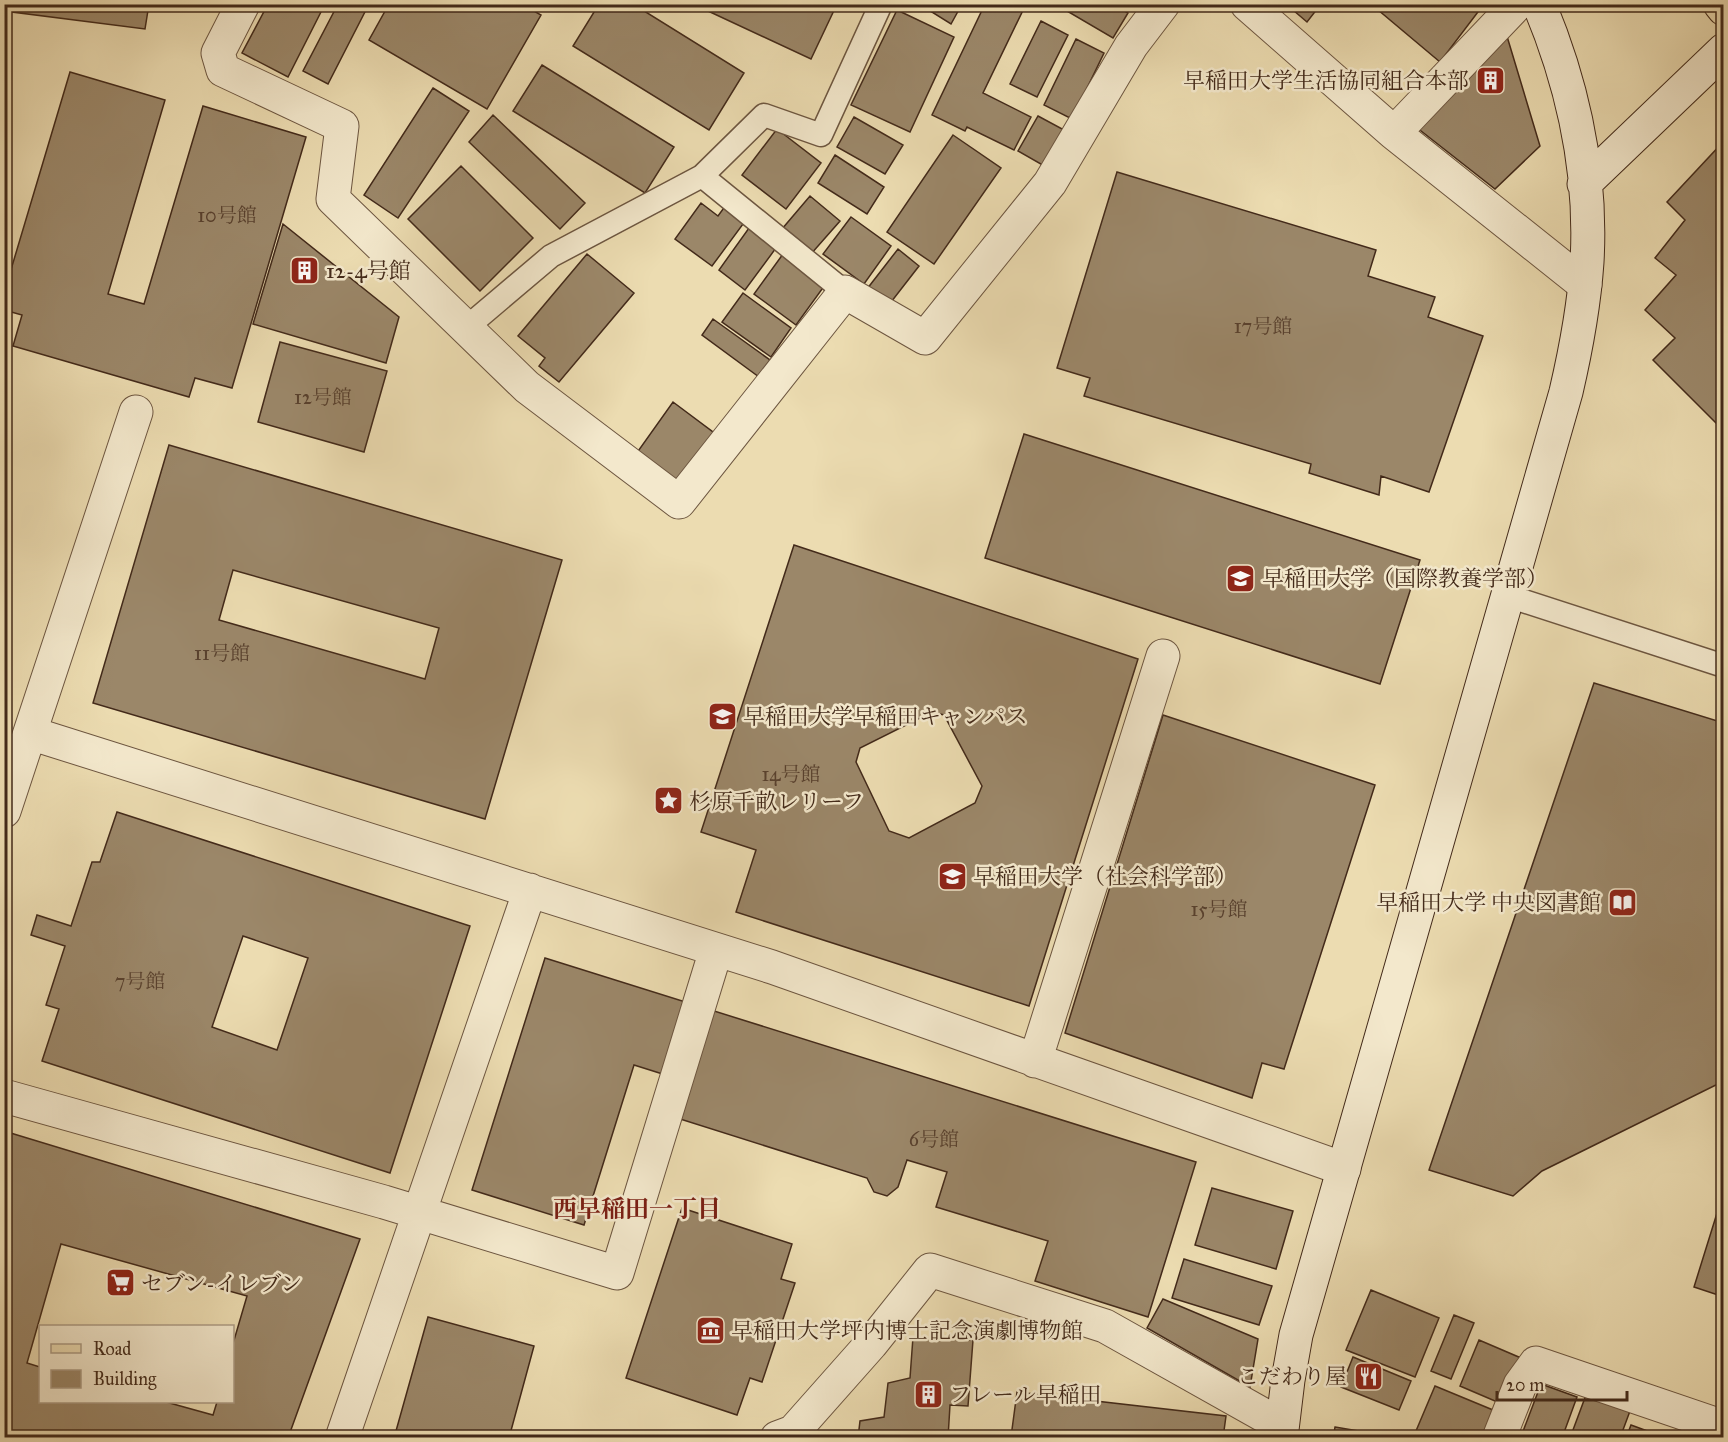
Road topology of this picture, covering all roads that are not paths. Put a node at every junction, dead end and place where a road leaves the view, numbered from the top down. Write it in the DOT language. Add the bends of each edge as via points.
graph roads {
  1 [pos="243,4"];
  2 [pos="881,4"];
  3 [pos="1163,4"];
  4 [pos="1247,4"];
  5 [pos="1517,4"];
  6 [pos="1539,4"];
  7 [pos="1720,4"];
  8 [pos="1724,9"];
  9 [pos="1724,50"];
  10 [pos="1394,134"];
  11 [pos="702,176"];
  12 [pos="1584,184"];
  13 [pos="1585,285"];
  14 [pos="846,292"];
  15 [pos="466,328"];
  16 [pos="136,412"];
  17 [pos="1508,596"];
  18 [pos="1163,656"];
  19 [pos="1724,666"];
  20 [pos="30,732"];
  21 [pos="4,812"];
  22 [pos="530,890"];
  23 [pos="716,950"];
  24 [pos="1035,1061"];
  25 [pos="4,1096"];
  26 [pos="1344,1169"];
  27 [pos="418,1213"];
  28 [pos="1724,1427"];
  29 [pos="1281,1431"];
  30 [pos="342,1437"];
  31 [pos="777,1437"];
  32 [pos="1499,1437"];
  1 -- 15 [label="street" via="218,53 223,70 342,126 333,199"];
  2 -- 11 [label="lane" via="821,135 764,115"];
  3 -- 14 [label="street" via="1131,46 1050,183 925,338"];
  4 -- 10 [label="street"];
  5 -- 10 [label="street"];
  6 -- 12 [label="street" via="1573,108"];
  7 -- 8 [label="main road"];
  9 -- 12 [label="street"];
  10 -- 13 [label="street"];
  11 -- 14 [label="lane"];
  11 -- 15 [label="lane" via="551,256"];
  12 -- 13 [label="street"];
  13 -- 17 [label="street" via="1566,392"];
  14 -- 15 [label="street" via="679,502 527,387"];
  16 -- 20 [label="street"];
  17 -- 19 [label="lane"];
  17 -- 26 [label="street"];
  18 -- 24 [label="street"];
  20 -- 21 [label="street"];
  20 -- 22 [label="street"];
  22 -- 23 [label="street"];
  22 -- 27 [label="street"];
  23 -- 24 [label="street"];
  23 -- 27 [label="street" via="617,1273"];
  24 -- 26 [label="street"];
  25 -- 27 [label="street"];
  26 -- 29 [label="street" via="1296,1335"];
  27 -- 30 [label="street"];
  28 -- 32 [label="street" via="1536,1363 1520,1385"];
  29 -- 31 [label="street" via="1105,1326 930,1270 793,1432"];
}
